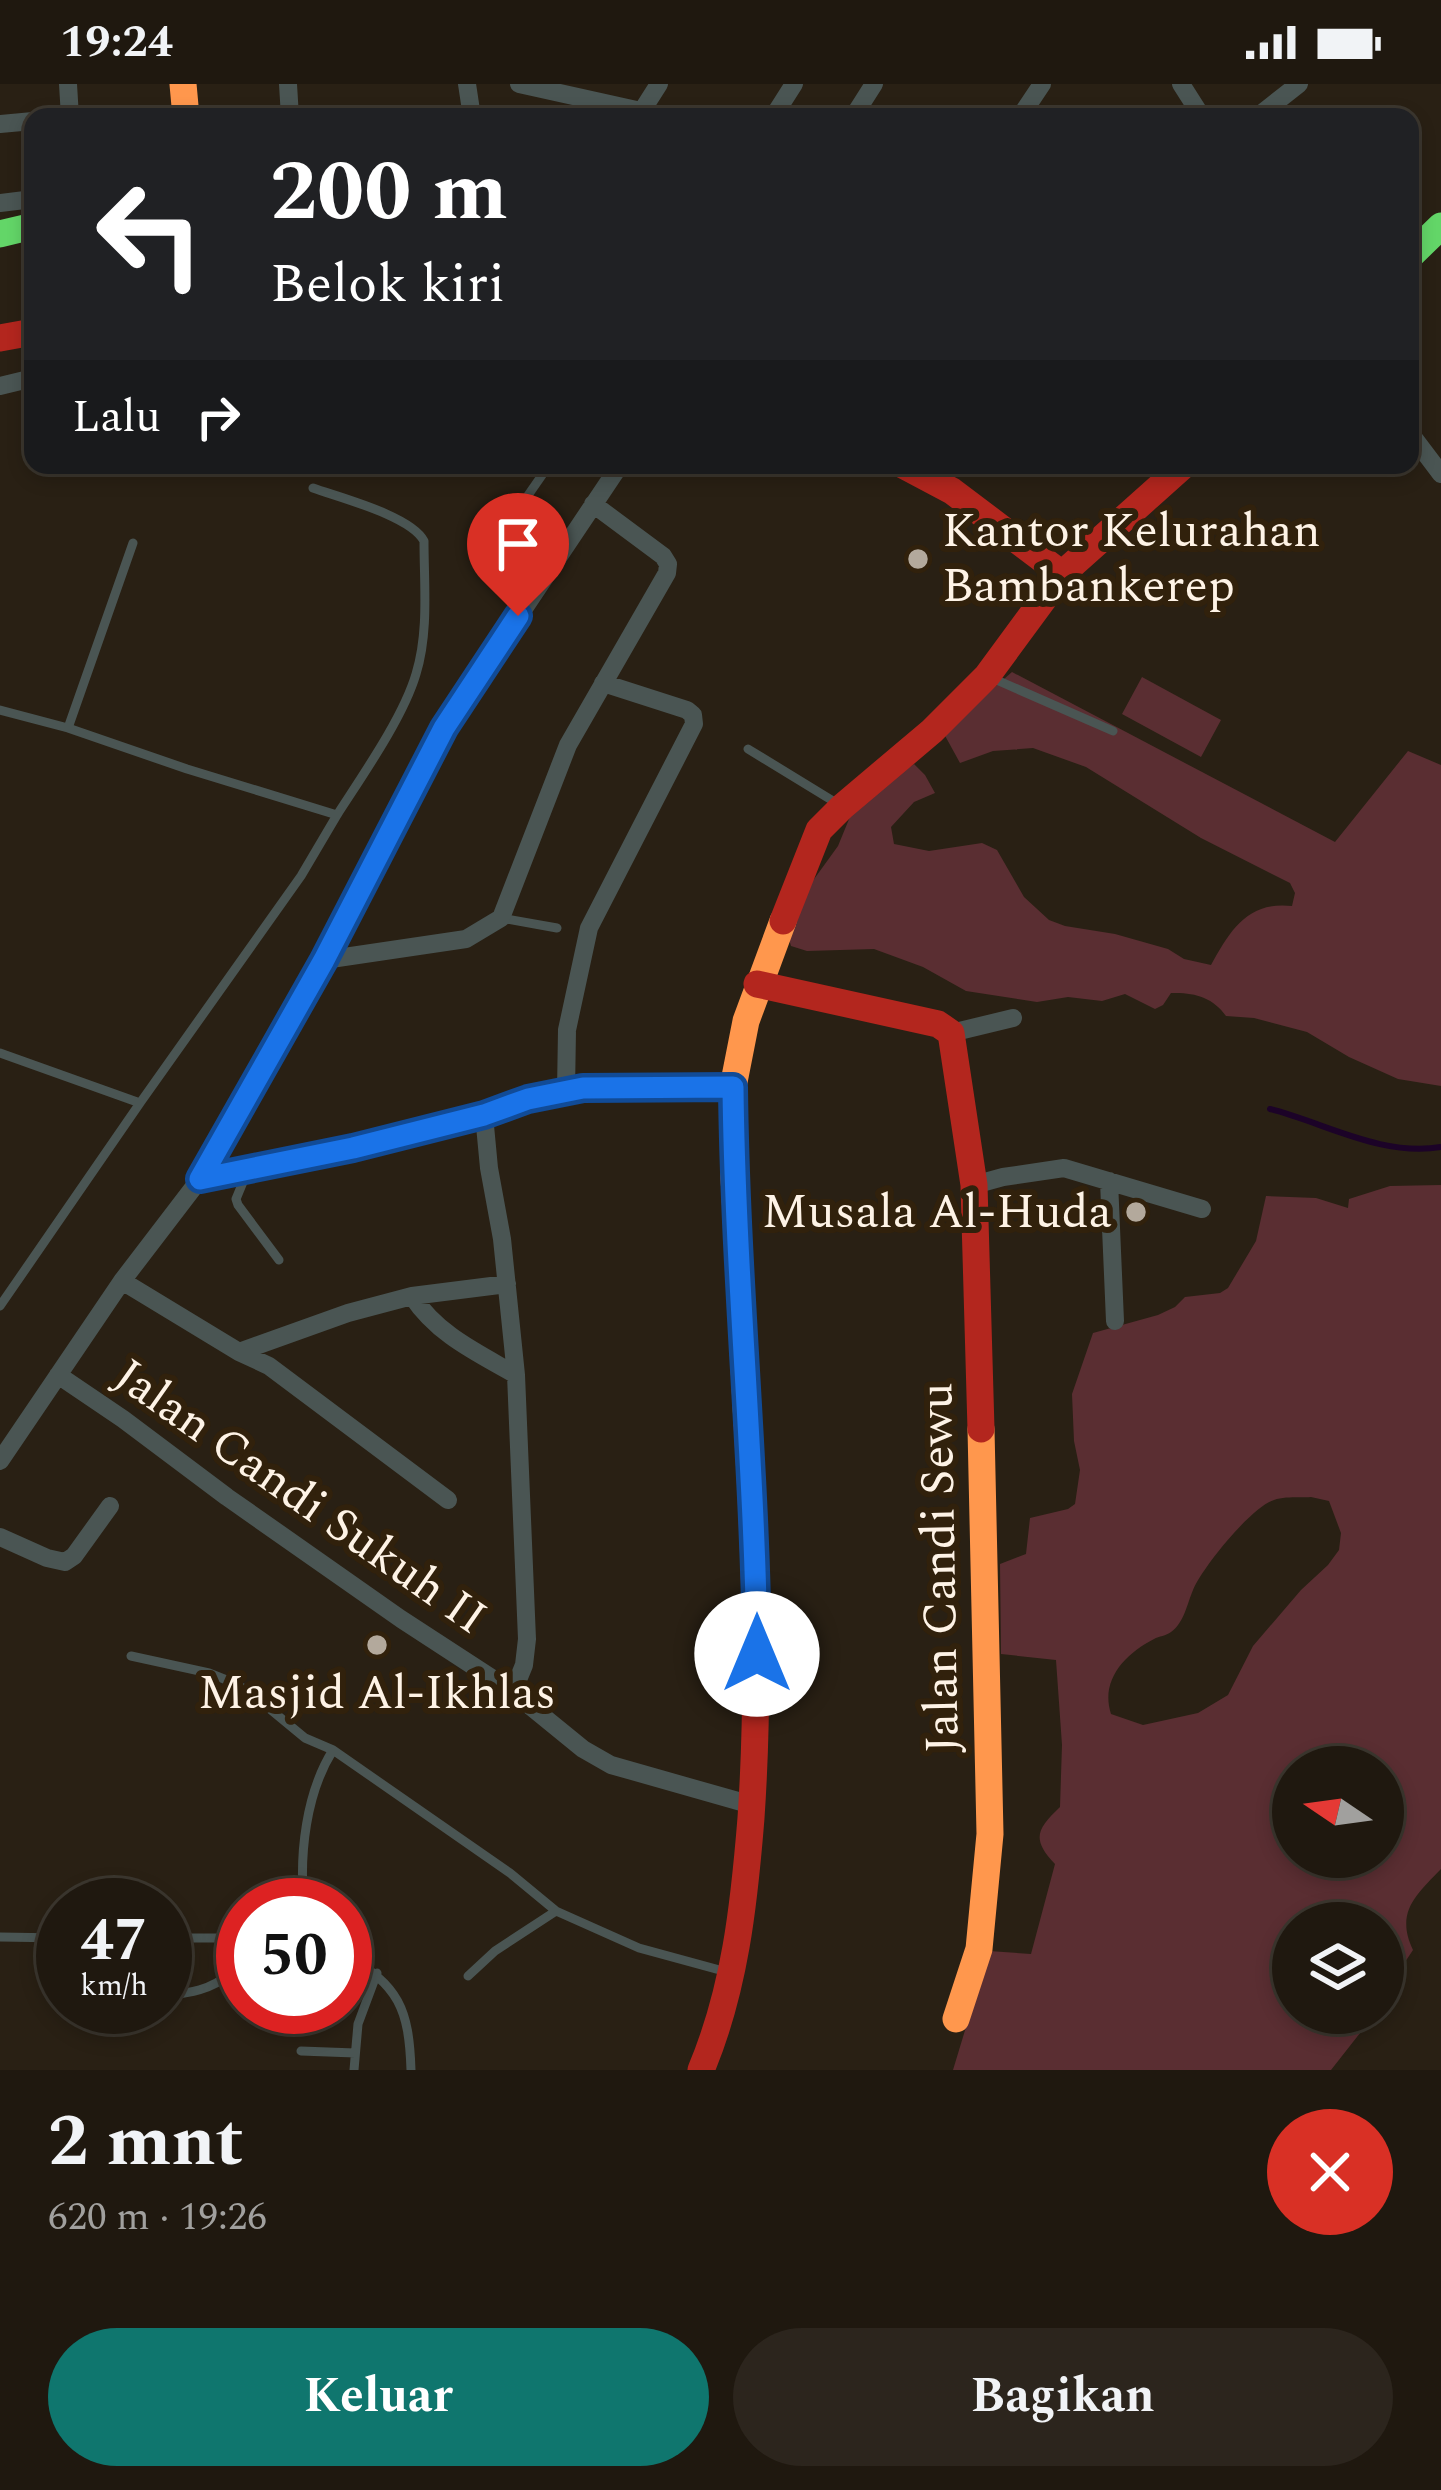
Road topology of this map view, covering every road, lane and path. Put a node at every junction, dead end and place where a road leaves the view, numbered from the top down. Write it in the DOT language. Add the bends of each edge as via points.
graph roads {
  1 [pos="519,84"];
  2 [pos="1299,84"];
  3 [pos="557,88"];
  4 [pos="621,108"];
  5 [pos="1268,108"];
  6 [pos="1441,226"];
  7 [pos="1419,247"];
  8 [pos="543,474"];
  9 [pos="614,474"];
  10 [pos="921,474"];
  11 [pos="1174,474"];
  12 [pos="313,488"];
  13 [pos="522,504"];
  14 [pos="593,504"];
  15 [pos="133,543"];
  16 [pos="1062,574"];
  17 [pos="987,676"];
  18 [pos="603,682"];
  19 [pos="0,710"];
  20 [pos="68,728"];
  21 [pos="1113,731"];
  22 [pos="748,749"];
  23 [pos="842,807"];
  24 [pos="337,815"];
  25 [pos="501,918"];
  26 [pos="557,928"];
  27 [pos="324,960"];
  28 [pos="757,984"];
  29 [pos="1012,1018"];
  30 [pos="951,1033"];
  31 [pos="0,1053"];
  32 [pos="733,1087"];
  33 [pos="566,1091"];
  34 [pos="140,1102"];
  35 [pos="484,1115"];
  36 [pos="248,1170"];
  37 [pos="200,1179"];
  38 [pos="1109,1181"];
  39 [pos="974,1185"];
  40 [pos="1202,1209"];
  41 [pos="279,1260"];
  42 [pos="122,1281"];
  43 [pos="507,1284"];
  44 [pos="412,1296"];
  45 [pos="0,1306"];
  46 [pos="1115,1321"];
  47 [pos="238,1352"];
  48 [pos="58,1375"];
  49 [pos="516,1375"];
  50 [pos="0,1461"];
  51 [pos="448,1500"];
  52 [pos="110,1506"];
  53 [pos="0,1537"];
  54 [pos="130,1656"];
  55 [pos="513,1692"];
  56 [pos="333,1750"];
  57 [pos="752,1805"];
  58 [pos="304,1878"];
  59 [pos="556,1910"];
  60 [pos="0,1937"];
  61 [pos="36,1938"];
  62 [pos="372,1970"];
  63 [pos="377,1973"];
  64 [pos="732,1973"];
  65 [pos="468,1976"];
  66 [pos="956,2019"];
  67 [pos="301,2051"];
  68 [pos="355,2054"];
  69 [pos="353,2070"];
  70 [pos="411,2070"];
  71 [pos="701,2070"];
  1 -- 3 [label="street"];
  2 -- 5 [label="street"];
  3 -- 4 [label="street"];
  6 -- 7 [label="main road"];
  8 -- 13 [label="lane"];
  9 -- 14 [label="street"];
  10 -- 16 [label="main road"];
  11 -- 16 [label="main road"];
  12 -- 24 [label="lane" via="390,517 424,542 416,675"];
  14 -- 18 [label="street" via="668,564"];
  14 -- 27 [label="street" via="444,728"];
  15 -- 20 [label="lane"];
  16 -- 17 [label="main road"];
  17 -- 21 [label="lane"];
  17 -- 23 [label="main road"];
  18 -- 25 [label="street" via="568,745"];
  18 -- 33 [label="street" via="688,710 694,724 589,928 567,1030"];
  19 -- 20 [label="lane"];
  20 -- 24 [label="lane"];
  22 -- 23 [label="lane"];
  23 -- 28 [label="main road" via="819,830"];
  24 -- 34 [label="lane"];
  25 -- 26 [label="lane"];
  25 -- 27 [label="street" via="466,939"];
  27 -- 37 [label="street"];
  28 -- 30 [label="main road"];
  28 -- 32 [label="main road"];
  29 -- 30 [label="street"];
  30 -- 39 [label="main road, Jalan Candi Sewu"];
  31 -- 34 [label="lane"];
  32 -- 33 [label="street"];
  32 -- 57 [label="main road" via="756,1578"];
  33 -- 35 [label="street"];
  34 -- 45 [label="lane"];
  35 -- 36 [label="street"];
  35 -- 43 [label="street"];
  36 -- 37 [label="street"];
  36 -- 41 [label="lane" via="238,1205"];
  37 -- 42 [label="street"];
  38 -- 39 [label="street" via="1064,1168"];
  38 -- 40 [label="street"];
  38 -- 46 [label="street"];
  39 -- 66 [label="main road, Jalan Candi Sewu" via="990,1834 979,1949"];
  42 -- 47 [label="street"];
  42 -- 48 [label="street"];
  43 -- 44 [label="street"];
  43 -- 49 [label="street"];
  44 -- 47 [label="street"];
  44 -- 49 [label="street" via="448,1337"];
  47 -- 51 [label="street" via="269,1366"];
  48 -- 50 [label="street"];
  48 -- 55 [label="street, Jalan Candi Sukuh II"];
  49 -- 55 [label="street" via="527,1639"];
  52 -- 53 [label="street" via="65,1562"];
  54 -- 56 [label="lane" via="229,1681"];
  55 -- 57 [label="street, Jalan Candi Sukuh II" via="611,1766"];
  56 -- 58 [label="lane" via="319,1771"];
  56 -- 59 [label="lane"];
  57 -- 64 [label="main road"];
  59 -- 64 [label="lane" via="639,1948"];
  59 -- 65 [label="lane"];
  60 -- 61 [label="lane"];
  62 -- 63 [label="lane"];
  63 -- 68 [label="lane"];
  63 -- 70 [label="lane" via="400,2003"];
  64 -- 71 [label="main road"];
  67 -- 68 [label="lane"];
  68 -- 69 [label="lane"];
}
